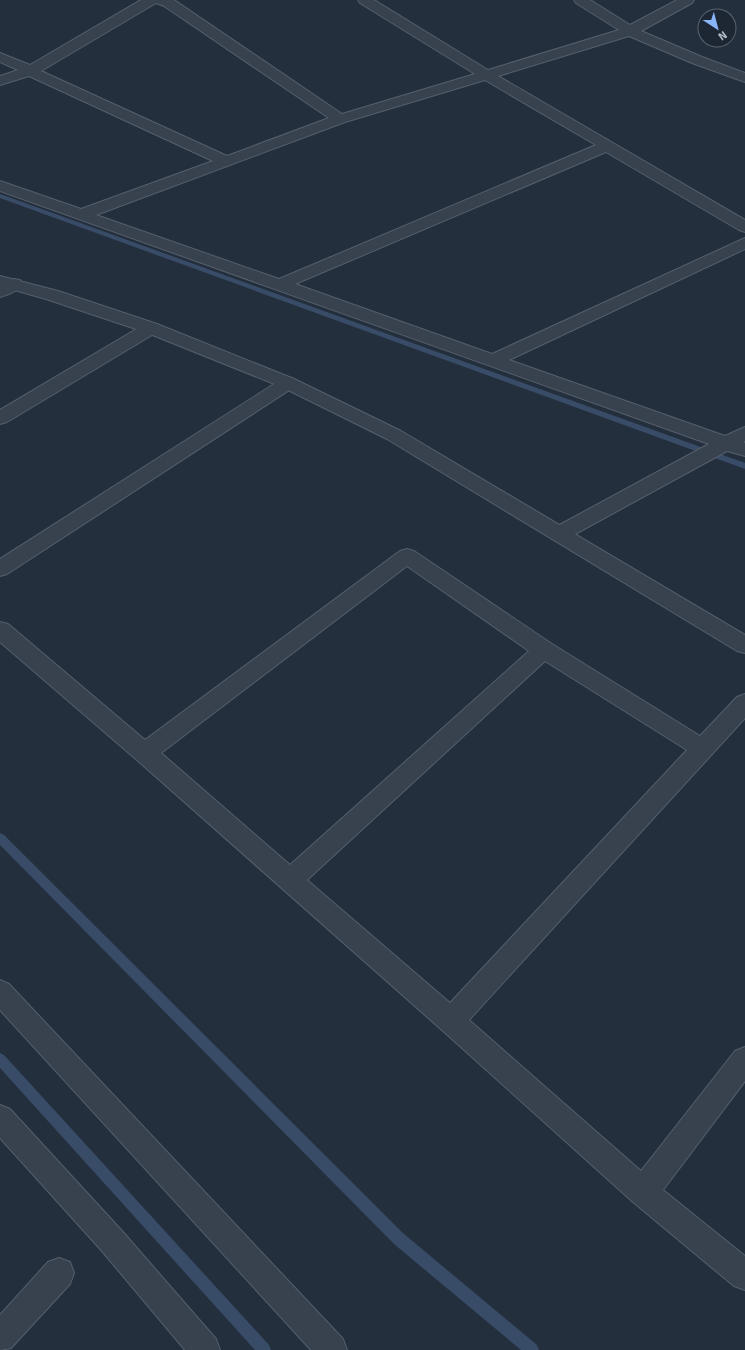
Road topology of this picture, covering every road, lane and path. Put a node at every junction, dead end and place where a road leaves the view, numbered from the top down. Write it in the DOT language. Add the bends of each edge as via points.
graph roads {
  1 [pos="151,0"];
  2 [pos="161,0"];
  3 [pos="365,0"];
  4 [pos="581,0"];
  5 [pos="687,0"];
  6 [pos="630,31"];
  7 [pos="0,57"];
  8 [pos="30,71"];
  9 [pos="487,75"];
  10 [pos="745,78"];
  11 [pos="0,81"];
  12 [pos="340,119"];
  13 [pos="608,146"];
  14 [pos="226,161"];
  15 [pos="0,186"];
  16 [pos="82,214"];
  17 [pos="745,227"];
  18 [pos="745,243"];
  19 [pos="279,284"];
  20 [pos="5,285"];
  21 [pos="151,328"];
  22 [pos="492,361"];
  23 [pos="288,383"];
  24 [pos="0,418"];
  25 [pos="745,433"];
  26 [pos="725,443"];
  27 [pos="745,450"];
  28 [pos="559,534"];
  29 [pos="0,569"];
  30 [pos="0,630"];
  31 [pos="745,645"];
  32 [pos="544,650"];
  33 [pos="745,703"];
  34 [pos="703,749"];
  35 [pos="145,753"];
  36 [pos="290,880"];
  37 [pos="0,992"];
  38 [pos="451,1021"];
  39 [pos="745,1060"];
  40 [pos="0,1118"];
  41 [pos="643,1192"];
  42 [pos="59,1273"];
  43 [pos="745,1275"];
  44 [pos="0,1337"];
  45 [pos="205,1350"];
  46 [pos="332,1350"];
  1 -- 8 [label="street"];
  2 -- 12 [label="street"];
  3 -- 9 [label="street"];
  4 -- 6 [label="street"];
  5 -- 6 [label="street"];
  6 -- 9 [label="street"];
  6 -- 10 [label="street"];
  7 -- 8 [label="street"];
  8 -- 11 [label="street"];
  8 -- 14 [label="street"];
  9 -- 12 [label="street"];
  9 -- 13 [label="street"];
  12 -- 14 [label="street"];
  13 -- 17 [label="street"];
  13 -- 19 [label="street"];
  14 -- 16 [label="street"];
  15 -- 16 [label="street"];
  16 -- 19 [label="street"];
  18 -- 22 [label="street"];
  19 -- 22 [label="street"];
  20 -- 21 [label="street" via="52,294"];
  21 -- 23 [label="street"];
  21 -- 24 [label="street"];
  22 -- 26 [label="street"];
  23 -- 28 [label="street" via="394,435"];
  23 -- 29 [label="street"];
  25 -- 26 [label="street"];
  26 -- 27 [label="street"];
  26 -- 28 [label="street"];
  28 -- 31 [label="street"];
  30 -- 35 [label="street"];
  32 -- 34 [label="street"];
  32 -- 35 [label="street" via="407,556"];
  32 -- 36 [label="street"];
  33 -- 34 [label="street"];
  34 -- 38 [label="street"];
  35 -- 36 [label="street"];
  36 -- 38 [label="street"];
  37 -- 46 [label="street"];
  38 -- 41 [label="street"];
  39 -- 41 [label="street"];
  40 -- 45 [label="street" via="112,1241"];
  41 -- 43 [label="street"];
  42 -- 44 [label="street"];
}
